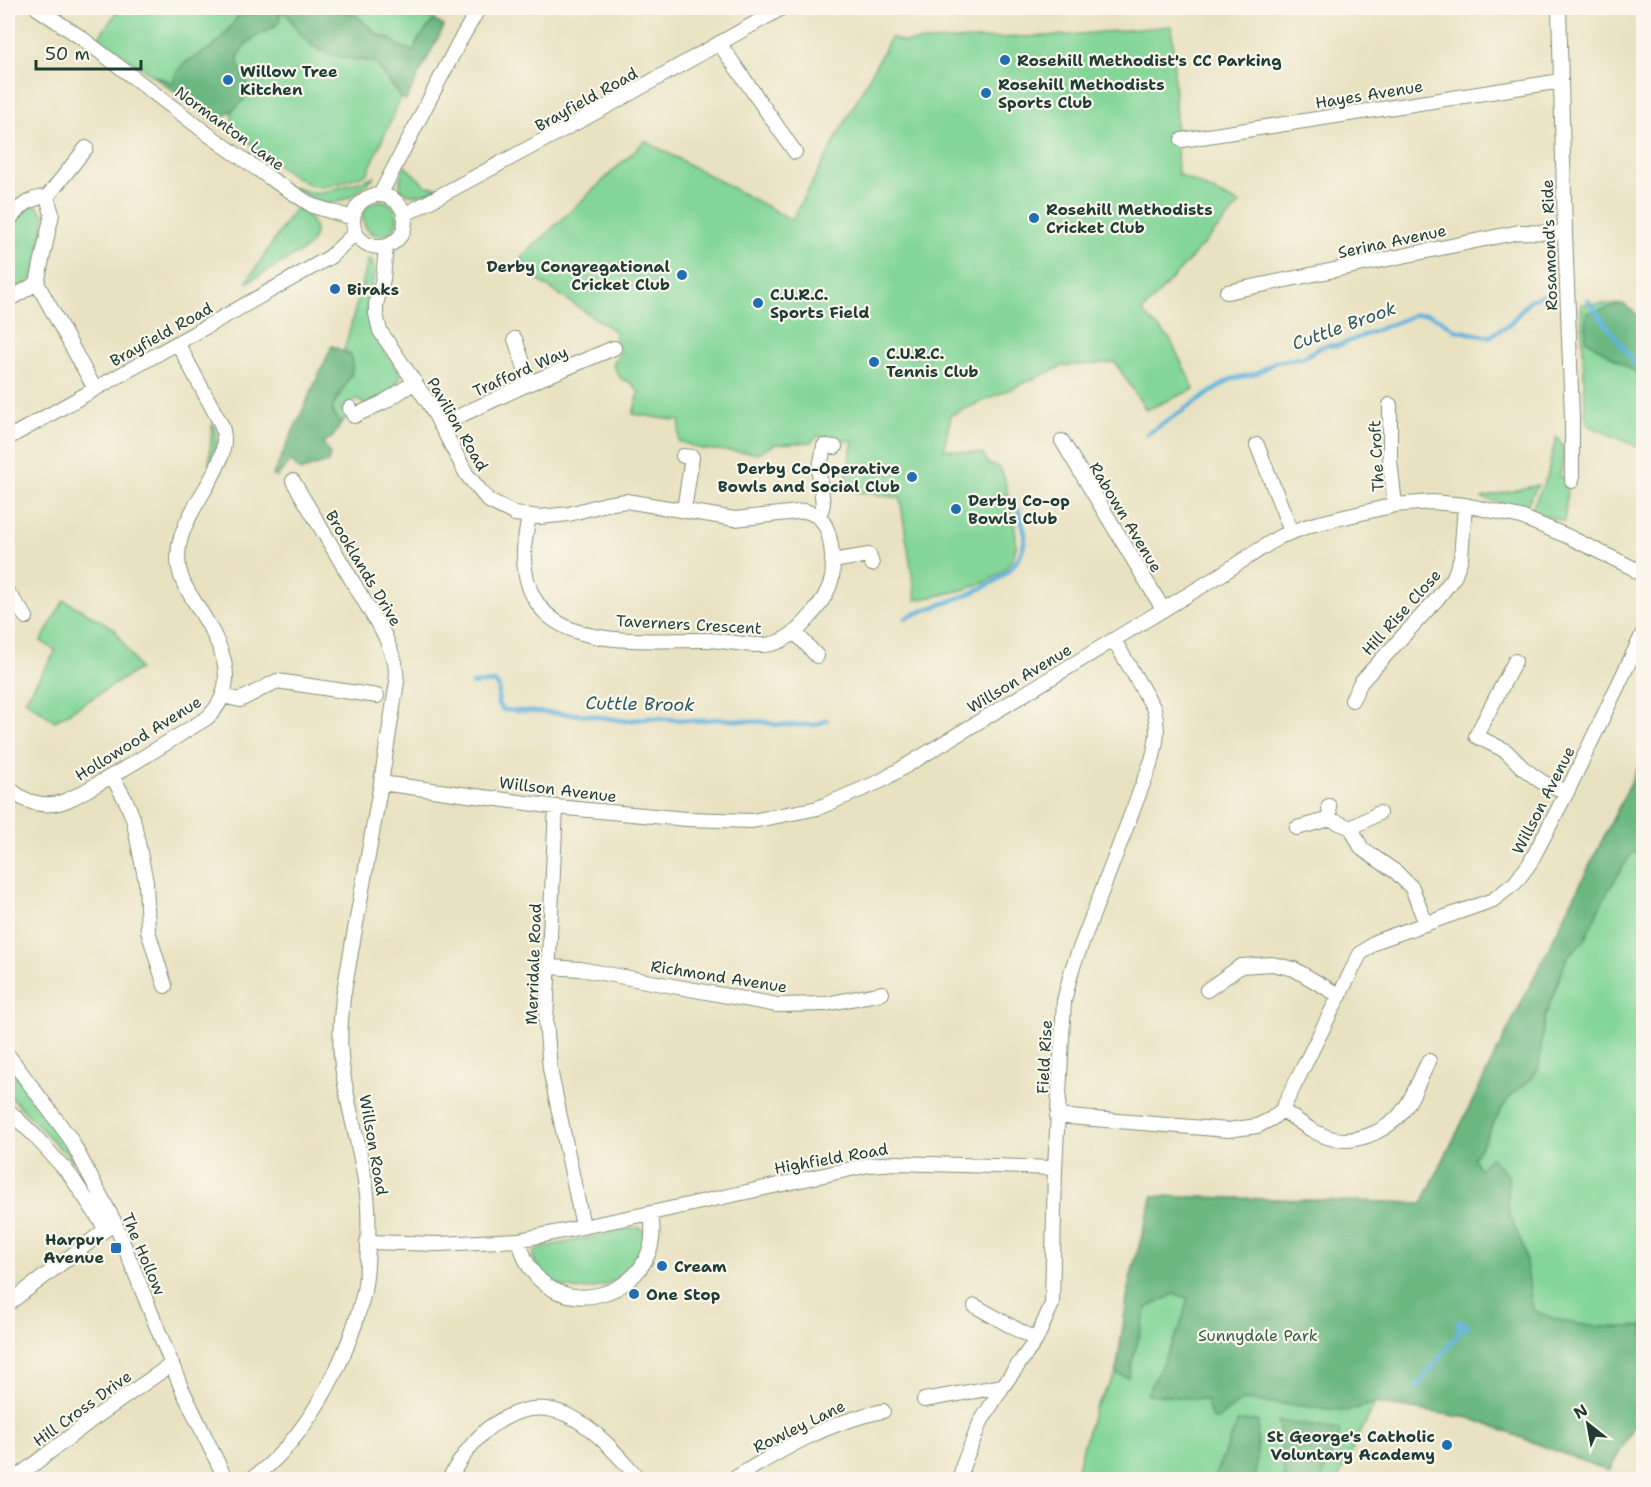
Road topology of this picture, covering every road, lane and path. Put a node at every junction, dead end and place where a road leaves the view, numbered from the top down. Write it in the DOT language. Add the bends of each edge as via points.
graph roads {
  1 [pos="37,8"];
  2 [pos="479,8"];
  3 [pos="782,8"];
  4 [pos="1559,8"];
  5 [pos="718,43"];
  6 [pos="1561,81"];
  7 [pos="1182,140"];
  8 [pos="86,148"];
  9 [pos="795,152"];
  10 [pos="380,195"];
  11 [pos="47,197"];
  12 [pos="404,215"];
  13 [pos="353,218"];
  14 [pos="8,220"];
  15 [pos="355,233"];
  16 [pos="1565,233"];
  17 [pos="386,246"];
  18 [pos="37,284"];
  19 [pos="1227,292"];
  20 [pos="8,300"];
  21 [pos="515,339"];
  22 [pos="178,344"];
  23 [pos="614,348"];
  24 [pos="415,382"];
  25 [pos="530,383"];
  26 [pos="95,389"];
  27 [pos="1390,405"];
  28 [pos="350,408"];
  29 [pos="440,425"];
  30 [pos="8,438"];
  31 [pos="1062,441"];
  32 [pos="1257,445"];
  33 [pos="835,447"];
  34 [pos="683,456"];
  35 [pos="293,481"];
  36 [pos="1572,481"];
  37 [pos="1395,505"];
  38 [pos="1465,505"];
  39 [pos="684,510"];
  40 [pos="529,516"];
  41 [pos="819,517"];
  42 [pos="1291,531"];
  43 [pos="832,561"];
  44 [pos="872,564"];
  45 [pos="1644,577"];
  46 [pos="8,593"];
  47 [pos="1163,609"];
  48 [pos="27,617"];
  49 [pos="1644,631"];
  50 [pos="795,632"];
  51 [pos="1114,640"];
  52 [pos="817,656"];
  53 [pos="1515,661"];
  54 [pos="223,696"];
  55 [pos="377,696"];
  56 [pos="1352,700"];
  57 [pos="112,777"];
  58 [pos="381,783"];
  59 [pos="8,787"];
  60 [pos="1567,792"];
  61 [pos="556,807"];
  62 [pos="1379,813"];
  63 [pos="1297,828"];
  64 [pos="1351,828"];
  65 [pos="1426,924"];
  66 [pos="550,967"];
  67 [pos="165,986"];
  68 [pos="1207,990"];
  69 [pos="882,993"];
  70 [pos="1340,996"];
  71 [pos="8,1055"];
  72 [pos="1428,1061"];
  73 [pos="8,1110"];
  74 [pos="1281,1110"];
  75 [pos="1057,1116"];
  76 [pos="1055,1168"];
  77 [pos="651,1213"];
  78 [pos="110,1226"];
  79 [pos="583,1226"];
  80 [pos="519,1240"];
  81 [pos="367,1242"];
  82 [pos="8,1304"];
  83 [pos="975,1306"];
  84 [pos="1036,1340"];
  85 [pos="172,1364"];
  86 [pos="1003,1386"];
  87 [pos="924,1400"];
  88 [pos="883,1411"];
  89 [pos="13,1479"];
  90 [pos="226,1479"];
  91 [pos="250,1479"];
  92 [pos="448,1479"];
  93 [pos="640,1479"];
  94 [pos="732,1479"];
  95 [pos="960,1479"];
  1 -- 13 [label="street, Normanton Lane" via="270,178 313,206"];
  2 -- 10 [label="street"];
  3 -- 5 [label="street, Brayfield Road"];
  4 -- 6 [label="street, Rosamond's Ride"];
  5 -- 9 [label="street"];
  5 -- 12 [label="street, Brayfield Road"];
  6 -- 7 [label="street, Hayes Avenue"];
  6 -- 16 [label="street, Rosamond's Ride"];
  8 -- 11 [label="street"];
  10 -- 12 [label="street" via="396,202"];
  10 -- 13 [label="street" via="360,203"];
  11 -- 14 [label="street" via="21,206"];
  11 -- 18 [label="street" via="52,214"];
  12 -- 17 [label="street" via="402,232"];
  13 -- 15 [label="street"];
  15 -- 17 [label="street" via="368,245"];
  15 -- 22 [label="street, Brayfield Road" via="330,258"];
  16 -- 19 [label="street, Serina Avenue" via="1519,232"];
  16 -- 36 [label="street, Rosamond's Ride"];
  17 -- 24 [label="street, Pavilion Road" via="376,304 377,322 384,339"];
  18 -- 20 [label="street"];
  18 -- 26 [label="street"];
  21 -- 25 [label="street"];
  22 -- 26 [label="street, Brayfield Road"];
  22 -- 54 [label="street, Hollowood Avenue" via="225,438 222,455 185,525 177,558 183,584 224,658 227,676"];
  23 -- 25 [label="street, Trafford Way"];
  24 -- 28 [label="street" via="354,416"];
  24 -- 29 [label="street, Pavilion Road"];
  25 -- 29 [label="street, Trafford Way"];
  26 -- 30 [label="street, Brayfield Road"];
  27 -- 37 [label="street, The Croft"];
  29 -- 40 [label="street, Pavilion Road" via="480,493 505,509"];
  31 -- 47 [label="street, Rabown Avenue"];
  32 -- 42 [label="street"];
  33 -- 41 [label="street, Taverners Crescent" via="824,446 819,472 823,504"];
  34 -- 39 [label="street" via="692,458"];
  35 -- 58 [label="street, Brooklands Drive" via="382,630 394,662 397,682"];
  37 -- 38 [label="street, Willson Avenue"];
  37 -- 42 [label="street, Willson Avenue"];
  38 -- 45 [label="street, Willson Avenue" via="1521,517 1633,568"];
  38 -- 56 [label="street, Hill Rise Close" via="1461,558 1454,577 1361,682"];
  39 -- 40 [label="street, Pavilion Road" via="626,501 552,517"];
  39 -- 41 [label="street, Pavilion Road" via="742,519 806,511"];
  40 -- 50 [label="street, Taverners Crescent" via="524,555 528,581 544,610 565,628 611,638 766,645"];
  41 -- 43 [label="street, Taverners Crescent" via="829,533"];
  42 -- 47 [label="street, Willson Avenue"];
  43 -- 44 [label="street" via="869,555"];
  43 -- 50 [label="street, Taverners Crescent" via="832,578 826,593"];
  46 -- 48 [label="street"];
  47 -- 51 [label="street, Willson Avenue"];
  49 -- 60 [label="street, Willson Avenue"];
  50 -- 52 [label="street"];
  51 -- 61 [label="street, Willson Avenue" via="881,781 818,808 752,821"];
  51 -- 75 [label="street, Field Rise" via="1154,709 1157,738 1072,969 1064,1001"];
  53 -- 60 [label="street" via="1476,736 1506,751 1542,782"];
  54 -- 55 [label="street" via="240,700 276,681"];
  54 -- 57 [label="street, Hollowood Avenue" via="207,718"];
  57 -- 59 [label="street, Hollowood Avenue" via="55,804 29,801"];
  57 -- 67 [label="street" via="135,826 146,882 148,931"];
  58 -- 61 [label="street, Willson Avenue"];
  58 -- 81 [label="street, Willson Road" via="340,1029 343,1071 368,1197"];
  60 -- 65 [label="street, Willson Avenue" via="1530,863 1515,883 1493,900"];
  61 -- 66 [label="street, Merridale Road"];
  62 -- 64 [label="street"];
  63 -- 64 [label="street" via="1329,813"];
  64 -- 65 [label="street" via="1362,849 1412,888"];
  65 -- 70 [label="street, Willson Avenue" via="1377,940 1360,954"];
  66 -- 69 [label="street, Richmond Avenue" via="777,1005 826,1004"];
  66 -- 79 [label="street, Merridale Road" via="546,1021 550,1069"];
  68 -- 70 [label="street" via="1238,961 1294,969"];
  70 -- 74 [label="street, Willson Avenue"];
  71 -- 78 [label="street, The Hollow" via="70,1138"];
  72 -- 74 [label="street" via="1398,1117 1360,1139 1333,1139"];
  73 -- 78 [label="street" via="70,1175"];
  74 -- 75 [label="street, Willson Avenue" via="1257,1126 1228,1130"];
  75 -- 76 [label="street, Field Rise"];
  76 -- 77 [label="street, Highfield Road" via="896,1162 869,1165"];
  76 -- 84 [label="street, Field Rise" via="1052,1304"];
  77 -- 79 [label="street, Highfield Road"];
  77 -- 80 [label="street" via="652,1241 638,1272 625,1284 597,1296 572,1296 546,1286 528,1265"];
  78 -- 82 [label="street"];
  78 -- 85 [label="street, The Hollow"];
  79 -- 80 [label="street, Highfield Road"];
  80 -- 81 [label="street, Highfield Road"];
  81 -- 91 [label="street, Willson Road" via="364,1293 326,1389 293,1438"];
  83 -- 84 [label="street"];
  84 -- 86 [label="street, Field Rise"];
  85 -- 89 [label="street, Hill Cross Drive"];
  85 -- 90 [label="street, The Hollow"];
  86 -- 87 [label="street"];
  86 -- 95 [label="street, Field Rise" via="980,1424"];
  88 -- 94 [label="street, Rowley Lane" via="827,1428"];
  92 -- 93 [label="street" via="485,1430 514,1413 543,1407 584,1424"];
}
